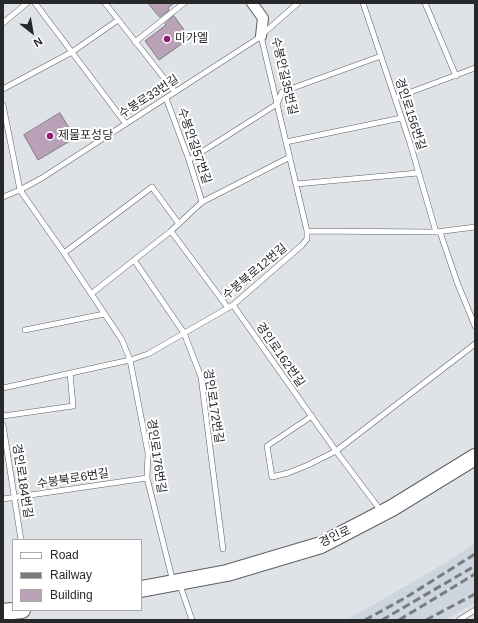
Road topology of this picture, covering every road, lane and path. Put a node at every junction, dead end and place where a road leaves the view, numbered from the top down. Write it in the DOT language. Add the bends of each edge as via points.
graph roads {
  1 [pos="27,3"];
  2 [pos="35,3"];
  3 [pos="105,3"];
  4 [pos="184,3"];
  5 [pos="252,3"];
  6 [pos="298,3"];
  7 [pos="363,3"];
  8 [pos="425,3"];
  9 [pos="118,20"];
  10 [pos="3,23"];
  11 [pos="261,36"];
  12 [pos="135,42"];
  13 [pos="72,52"];
  14 [pos="381,56"];
  15 [pos="475,68"];
  16 [pos="456,76"];
  17 [pos="3,89"];
  18 [pos="175,92"];
  19 [pos="166,98"];
  20 [pos="395,98"];
  21 [pos="277,104"];
  22 [pos="3,105"];
  23 [pos="401,118"];
  24 [pos="126,124"];
  25 [pos="286,142"];
  26 [pos="290,157"];
  27 [pos="189,160"];
  28 [pos="418,173"];
  29 [pos="296,184"];
  30 [pos="20,190"];
  31 [pos="3,197"];
  32 [pos="202,202"];
  33 [pos="179,224"];
  34 [pos="475,227"];
  35 [pos="307,231"];
  36 [pos="171,232"];
  37 [pos="438,232"];
  38 [pos="64,253"];
  39 [pos="134,260"];
  40 [pos="91,294"];
  41 [pos="230,306"];
  42 [pos="104,314"];
  43 [pos="475,326"];
  44 [pos="25,330"];
  45 [pos="184,333"];
  46 [pos="475,344"];
  47 [pos="130,360"];
  48 [pos="70,373"];
  49 [pos="3,388"];
  50 [pos="3,416"];
  51 [pos="312,416"];
  52 [pos="3,425"];
  53 [pos="336,451"];
  54 [pos="475,457"];
  55 [pos="147,478"];
  56 [pos="15,497"];
  57 [pos="3,499"];
  58 [pos="383,513"];
  59 [pos="21,539"];
  60 [pos="223,549"];
  61 [pos="177,582"];
  62 [pos="142,589"];
  63 [pos="475,610"];
  64 [pos="192,620"];
  65 [pos="459,620"];
  1 -- 10 [label="lane"];
  2 -- 13 [label="lane"];
  3 -- 9 [label="lane, 수봉안길57번길"];
  4 -- 12 [label="lane"];
  5 -- 11 [label="street, 수봉안길35번길" via="263,18"];
  6 -- 11 [label="lane, 수봉로33번길"];
  7 -- 14 [label="lane, 경인로156번길"];
  8 -- 16 [label="lane"];
  9 -- 12 [label="lane, 수봉안길57번길"];
  9 -- 13 [label="lane"];
  11 -- 18 [label="lane, 수봉로33번길"];
  11 -- 21 [label="lane, 수봉안길35번길"];
  12 -- 18 [label="lane, 수봉안길57번길"];
  13 -- 17 [label="lane"];
  13 -- 24 [label="lane"];
  14 -- 20 [label="lane, 경인로156번길"];
  14 -- 21 [label="lane" via="282,92"];
  15 -- 16 [label="lane"];
  16 -- 20 [label="lane"];
  18 -- 19 [label="lane, 수봉로33번길"];
  19 -- 24 [label="lane, 수봉로33번길"];
  19 -- 27 [label="lane, 수봉안길57번길"];
  20 -- 23 [label="lane, 경인로156번길"];
  21 -- 25 [label="lane, 수봉안길35번길"];
  21 -- 27 [label="lane"];
  22 -- 30 [label="lane"];
  23 -- 25 [label="lane"];
  23 -- 28 [label="lane, 경인로156번길"];
  24 -- 30 [label="lane, 수봉로33번길"];
  25 -- 26 [label="lane, 수봉안길35번길"];
  26 -- 29 [label="lane, 수봉안길35번길"];
  26 -- 32 [label="lane"];
  27 -- 32 [label="lane, 수봉안길57번길"];
  28 -- 29 [label="lane"];
  28 -- 37 [label="lane, 경인로156번길"];
  29 -- 35 [label="lane, 수봉안길35번길"];
  30 -- 31 [label="lane, 수봉로33번길"];
  30 -- 38 [label="lane, 경인로176번길"];
  32 -- 33 [label="lane"];
  33 -- 36 [label="lane"];
  33 -- 38 [label="lane" via="152,187"];
  34 -- 37 [label="lane"];
  35 -- 37 [label="lane"];
  35 -- 41 [label="lane, 수봉북로12번길" via="307,239 302,245"];
  36 -- 39 [label="lane"];
  36 -- 41 [label="lane, 경인로162번길"];
  37 -- 43 [label="lane, 경인로156번길"];
  38 -- 40 [label="lane, 경인로176번길"];
  39 -- 40 [label="lane"];
  39 -- 45 [label="lane, 경인로172번길"];
  40 -- 42 [label="lane, 경인로176번길"];
  41 -- 45 [label="lane, 수봉북로12번길"];
  41 -- 51 [label="lane, 경인로162번길"];
  42 -- 44 [label="lane"];
  42 -- 47 [label="lane, 경인로176번길" via="122,340"];
  45 -- 47 [label="lane, 수봉북로12번길" via="148,354"];
  45 -- 60 [label="lane, 경인로172번길" via="201,377"];
  46 -- 53 [label="lane"];
  47 -- 48 [label="lane, 수봉북로12번길"];
  47 -- 55 [label="lane, 경인로176번길" via="148,453"];
  48 -- 49 [label="lane, 수봉북로12번길"];
  48 -- 50 [label="lane" via="73,406"];
  51 -- 53 [label="lane, 경인로162번길"];
  51 -- 53 [label="lane" via="267,446 272,477 308,465"];
  52 -- 56 [label="lane, 경인로184번길"];
  53 -- 58 [label="lane, 경인로162번길"];
  54 -- 58 [label="main road, 경인로"];
  55 -- 56 [label="lane, 수봉북로6번길"];
  55 -- 61 [label="lane, 경인로176번길"];
  56 -- 57 [label="lane, 수봉북로6번길"];
  56 -- 59 [label="lane, 경인로184번길"];
  58 -- 61 [label="main road, 경인로" via="321,545 228,572"];
  61 -- 62 [label="main road, 경인로"];
  61 -- 64 [label="lane"];
  63 -- 65 [label="lane"];
}
